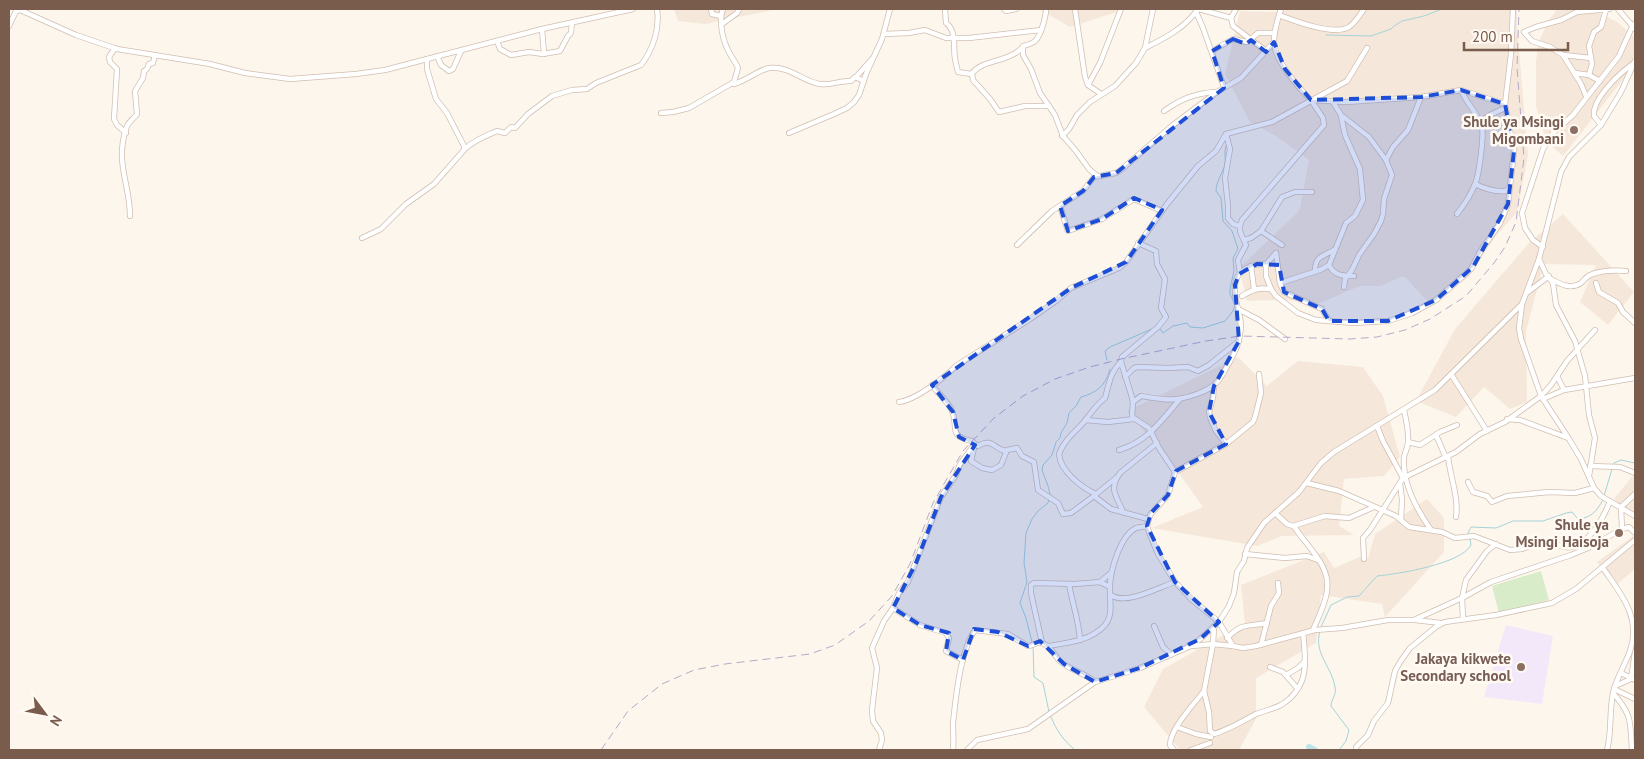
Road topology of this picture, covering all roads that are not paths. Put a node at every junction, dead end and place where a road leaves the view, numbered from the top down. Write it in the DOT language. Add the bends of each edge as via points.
graph roads {
  1 [pos="19,9"];
  2 [pos="633,9"];
  3 [pos="657,9"];
  4 [pos="711,9"];
  5 [pos="723,9"];
  6 [pos="740,9"];
  7 [pos="890,9"];
  8 [pos="945,9"];
  9 [pos="1004,9"];
  10 [pos="1016,9"];
  11 [pos="1046,9"];
  12 [pos="1075,9"];
  13 [pos="1120,9"];
  14 [pos="1153,9"];
  15 [pos="1236,9"];
  16 [pos="1281,9"];
  17 [pos="1364,9"];
  18 [pos="1513,9"];
  19 [pos="1607,9"];
  20 [pos="1618,9"];
  21 [pos="1198,10"];
  22 [pos="1279,15"];
  23 [pos="721,16"];
  24 [pos="1231,18"];
  25 [pos="572,23"];
  26 [pos="722,24"];
  27 [pos="9,26"];
  28 [pos="1634,26"];
  29 [pos="542,29"];
  30 [pos="1040,30"];
  31 [pos="1275,33"];
  32 [pos="884,34"];
  33 [pos="953,37"];
  34 [pos="1250,40"];
  35 [pos="497,41"];
  36 [pos="1274,42"];
  37 [pos="115,48"];
  38 [pos="1022,48"];
  39 [pos="1145,48"];
  40 [pos="1367,48"];
  41 [pos="460,51"];
  42 [pos="1212,51"];
  43 [pos="1266,51"];
  44 [pos="544,54"];
  45 [pos="155,55"];
  46 [pos="1563,55"];
  47 [pos="437,56"];
  48 [pos="874,56"];
  49 [pos="1591,58"];
  50 [pos="427,59"];
  51 [pos="1635,62"];
  52 [pos="971,74"];
  53 [pos="1575,74"];
  54 [pos="1589,74"];
  55 [pos="856,77"];
  56 [pos="864,81"];
  57 [pos="1600,81"];
  58 [pos="734,84"];
  59 [pos="1088,85"];
  60 [pos="1224,87"];
  61 [pos="1460,90"];
  62 [pos="1217,92"];
  63 [pos="1101,94"];
  64 [pos="1586,96"];
  65 [pos="1421,97"];
  66 [pos="1311,100"];
  67 [pos="1333,102"];
  68 [pos="1049,106"];
  69 [pos="1505,106"];
  70 [pos="1164,111"];
  71 [pos="661,113"];
  72 [pos="1341,115"];
  73 [pos="1480,122"];
  74 [pos="1601,125"];
  75 [pos="126,133"];
  76 [pos="789,133"];
  77 [pos="1226,134"];
  78 [pos="1062,136"];
  79 [pos="466,148"];
  80 [pos="1386,160"];
  81 [pos="1096,176"];
  82 [pos="1476,184"];
  83 [pos="1509,188"];
  84 [pos="1312,192"];
  85 [pos="1060,206"];
  86 [pos="1162,211"];
  87 [pos="1457,214"];
  88 [pos="130,216"];
  89 [pos="1239,226"];
  90 [pos="1261,231"];
  91 [pos="362,238"];
  92 [pos="1244,240"];
  93 [pos="1138,243"];
  94 [pos="1017,245"];
  95 [pos="1282,245"];
  96 [pos="1543,247"];
  97 [pos="1334,250"];
  98 [pos="1540,259"];
  99 [pos="1266,264"];
  100 [pos="1329,265"];
  101 [pos="1251,266"];
  102 [pos="1315,271"];
  103 [pos="1626,271"];
  104 [pos="1240,273"];
  105 [pos="1347,276"];
  106 [pos="1354,276"];
  107 [pos="1549,277"];
  108 [pos="1280,283"];
  109 [pos="1596,283"];
  110 [pos="1344,287"];
  111 [pos="1254,289"];
  112 [pos="1270,289"];
  113 [pos="1282,289"];
  114 [pos="1526,294"];
  115 [pos="1242,296"];
  116 [pos="1276,296"];
  117 [pos="1522,304"];
  118 [pos="1238,309"];
  119 [pos="1329,321"];
  120 [pos="1635,323"];
  121 [pos="1595,330"];
  122 [pos="1286,339"];
  123 [pos="1239,341"];
  124 [pos="1577,349"];
  125 [pos="1121,362"];
  126 [pos="1259,374"];
  127 [pos="1451,374"];
  128 [pos="1557,376"];
  129 [pos="1125,377"];
  130 [pos="1635,378"];
  131 [pos="932,385"];
  132 [pos="1214,386"];
  133 [pos="1586,387"];
  134 [pos="1564,390"];
  135 [pos="1542,398"];
  136 [pos="1180,400"];
  137 [pos="899,402"];
  138 [pos="1133,402"];
  139 [pos="1404,410"];
  140 [pos="1134,419"];
  141 [pos="1085,420"];
  142 [pos="1507,420"];
  143 [pos="1457,425"];
  144 [pos="1378,426"];
  145 [pos="1487,431"];
  146 [pos="1152,432"];
  147 [pos="1436,435"];
  148 [pos="1569,439"];
  149 [pos="1408,442"];
  150 [pos="1157,443"];
  151 [pos="1226,444"];
  152 [pos="974,445"];
  153 [pos="1119,450"];
  154 [pos="1005,451"];
  155 [pos="1447,457"];
  156 [pos="1590,466"];
  157 [pos="1175,472"];
  158 [pos="1635,473"];
  159 [pos="1117,477"];
  160 [pos="1589,478"];
  161 [pos="1403,479"];
  162 [pos="1307,482"];
  163 [pos="1468,482"];
  164 [pos="1594,488"];
  165 [pos="1635,494"];
  166 [pos="1095,495"];
  167 [pos="1610,501"];
  168 [pos="1374,507"];
  169 [pos="1621,507"];
  170 [pos="1381,511"];
  171 [pos="1123,512"];
  172 [pos="1275,513"];
  173 [pos="1635,516"];
  174 [pos="1456,517"];
  175 [pos="1148,519"];
  176 [pos="1401,520"];
  177 [pos="1147,526"];
  178 [pos="1294,526"];
  179 [pos="1622,529"];
  180 [pos="1431,530"];
  181 [pos="1635,533"];
  182 [pos="1635,540"];
  183 [pos="1496,544"];
  184 [pos="1245,554"];
  185 [pos="1364,559"];
  186 [pos="1318,560"];
  187 [pos="1603,568"];
  188 [pos="1112,572"];
  189 [pos="1100,582"];
  190 [pos="1174,582"];
  191 [pos="1278,583"];
  192 [pos="1069,584"];
  193 [pos="1110,587"];
  194 [pos="1111,595"];
  195 [pos="1462,598"];
  196 [pos="893,608"];
  197 [pos="1415,620"];
  198 [pos="1463,620"];
  199 [pos="1219,622"];
  200 [pos="1267,623"];
  201 [pos="1441,623"];
  202 [pos="1154,626"];
  203 [pos="1214,627"];
  204 [pos="1313,630"];
  205 [pos="1303,633"];
  206 [pos="1227,638"];
  207 [pos="1080,640"];
  208 [pos="1634,640"];
  209 [pos="1042,643"];
  210 [pos="1213,644"];
  211 [pos="1261,645"];
  212 [pos="1048,646"];
  213 [pos="1191,646"];
  214 [pos="1233,646"];
  215 [pos="1635,651"];
  216 [pos="1171,654"];
  217 [pos="963,660"];
  218 [pos="1306,661"];
  219 [pos="1270,667"];
  220 [pos="1621,673"];
  221 [pos="1286,675"];
  222 [pos="1633,680"];
  223 [pos="1095,682"];
  224 [pos="1297,688"];
  225 [pos="1614,689"];
  226 [pos="1204,691"];
  227 [pos="1635,699"];
  228 [pos="1629,715"];
  229 [pos="1635,715"];
  230 [pos="1177,727"];
  231 [pos="1211,735"];
  232 [pos="1210,743"];
  233 [pos="1170,745"];
  234 [pos="879,750"];
  235 [pos="952,750"];
  236 [pos="967,750"];
  237 [pos="1167,750"];
  238 [pos="1174,750"];
  239 [pos="1191,750"];
  240 [pos="1210,750"];
  241 [pos="1356,750"];
  242 [pos="1607,750"];
  243 [pos="1632,750"];
  1 -- 27 [label="street"];
  1 -- 37 [label="street"];
  2 -- 25 [label="street"];
  3 -- 79 [label="street" via="659,24 655,39 640,66 606,78 587,89 552,96 515,128 511,127 505,133 497,130"];
  4 -- 23 [label="street" via="712,14"];
  5 -- 23 [label="street"];
  6 -- 26 [label="street"];
  7 -- 32 [label="street"];
  8 -- 33 [label="street"];
  9 -- 10 [label="street"];
  11 -- 30 [label="street"];
  12 -- 59 [label="street"];
  13 -- 59 [label="street" via="1100,63"];
  14 -- 39 [label="street"];
  15 -- 24 [label="street"];
  16 -- 22 [label="street"];
  17 -- 22 [label="street" via="1353,24 1341,30"];
  18 -- 69 [label="street"];
  19 -- 46 [label="street" via="1577,12 1524,32 1532,41"];
  19 -- 49 [label="street" via="1602,27 1594,32 1588,46"];
  20 -- 28 [label="street"];
  21 -- 24 [label="street"];
  21 -- 39 [label="street" via="1175,32"];
  21 -- 42 [label="street"];
  22 -- 31 [label="street"];
  23 -- 26 [label="street"];
  24 -- 34 [label="street" via="1234,28"];
  25 -- 29 [label="street"];
  25 -- 44 [label="street" via="572,30 562,49"];
  26 -- 58 [label="street" via="729,53 738,68"];
  28 -- 57 [label="street" via="1622,51"];
  29 -- 35 [label="street"];
  29 -- 44 [label="street"];
  30 -- 33 [label="street" via="984,38"];
  30 -- 38 [label="street" via="1036,41"];
  31 -- 34 [label="street" via="1261,32"];
  31 -- 36 [label="street"];
  32 -- 33 [label="street" via="925,30 946,38"];
  32 -- 48 [label="street"];
  33 -- 52 [label="street" via="958,73"];
  34 -- 42 [label="street" via="1245,43 1233,39"];
  34 -- 43 [label="street"];
  35 -- 41 [label="street"];
  35 -- 44 [label="street" via="500,48 511,55"];
  36 -- 43 [label="street"];
  36 -- 66 [label="street" via="1288,74"];
  37 -- 45 [label="street"];
  37 -- 75 [label="street" via="109,56 117,69 114,119"];
  38 -- 52 [label="street" via="1013,56 984,65"];
  38 -- 68 [label="street" via="1022,56"];
  39 -- 63 [label="street" via="1130,71"];
  40 -- 66 [label="street" via="1347,81"];
  41 -- 47 [label="street"];
  41 -- 47 [label="street" via="453,69 449,71"];
  42 -- 60 [label="street"];
  43 -- 60 [label="street" via="1241,78"];
  45 -- 50 [label="street" via="290,79 368,73"];
  45 -- 75 [label="street" via="135,90 137,114"];
  46 -- 49 [label="street"];
  46 -- 53 [label="street"];
  47 -- 50 [label="street"];
  48 -- 55 [label="street"];
  48 -- 56 [label="street"];
  49 -- 54 [label="street"];
  50 -- 91 [label="street" via="436,99 447,113 464,150 428,190 406,204 381,229"];
  51 -- 74 [label="street"];
  51 -- 74 [label="street" via="1609,86 1595,106 1594,116"];
  52 -- 68 [label="street" via="998,112 1024,106"];
  53 -- 54 [label="street"];
  53 -- 64 [label="street"];
  54 -- 57 [label="street"];
  55 -- 56 [label="street"];
  55 -- 58 [label="street" via="851,81 821,84 788,70 769,68"];
  56 -- 76 [label="street" via="859,95 847,108"];
  57 -- 64 [label="street"];
  58 -- 71 [label="street" via="689,108"];
  59 -- 63 [label="street"];
  60 -- 62 [label="street"];
  61 -- 65 [label="street"];
  61 -- 69 [label="street"];
  61 -- 73 [label="street"];
  62 -- 70 [label="street" via="1194,94"];
  62 -- 81 [label="street" via="1116,173"];
  63 -- 78 [label="street" via="1081,111"];
  64 -- 96 [label="street" via="1543,148 1523,207 1525,228"];
  65 -- 67 [label="street"];
  65 -- 80 [label="street" via="1408,130"];
  66 -- 67 [label="street"];
  66 -- 77 [label="street" via="1272,122"];
  66 -- 89 [label="street" via="1323,118 1323,127 1278,176"];
  67 -- 72 [label="street"];
  68 -- 78 [label="street"];
  69 -- 73 [label="street"];
  69 -- 83 [label="street" via="1514,151"];
  72 -- 80 [label="street" via="1369,136"];
  72 -- 97 [label="street" via="1345,136 1360,169 1363,200 1355,216 1346,223"];
  73 -- 82 [label="street" via="1481,152"];
  74 -- 96 [label="street" via="1569,156 1561,172"];
  75 -- 88 [label="street" via="122,166"];
  77 -- 86 [label="street" via="1216,152 1192,173"];
  77 -- 89 [label="street" via="1230,150 1225,173 1228,218"];
  78 -- 81 [label="street"];
  80 -- 105 [label="street" via="1392,175 1383,214"];
  81 -- 85 [label="street" via="1083,191"];
  82 -- 83 [label="street" via="1503,191"];
  82 -- 87 [label="street"];
  83 -- 119 [label="street" via="1504,214 1473,267 1436,300 1388,321"];
  84 -- 90 [label="street" via="1295,192 1282,197"];
  85 -- 86 [label="street" via="1068,231 1102,219 1134,199"];
  85 -- 94 [label="street"];
  86 -- 93 [label="street"];
  89 -- 92 [label="street"];
  90 -- 92 [label="street"];
  90 -- 95 [label="street"];
  92 -- 104 [label="street" via="1246,245 1237,264"];
  93 -- 125 [label="street" via="1156,251 1157,264 1165,279 1161,308 1166,317 1122,357"];
  93 -- 131 [label="street" via="1119,268 1071,288"];
  96 -- 98 [label="street"];
  97 -- 100 [label="street"];
  97 -- 102 [label="street" via="1318,258"];
  98 -- 107 [label="street"];
  98 -- 114 [label="street"];
  99 -- 101 [label="street"];
  99 -- 108 [label="street" via="1276,253"];
  99 -- 112 [label="street"];
  100 -- 102 [label="street"];
  100 -- 105 [label="street" via="1333,272"];
  101 -- 104 [label="street"];
  101 -- 111 [label="street"];
  102 -- 108 [label="street"];
  103 -- 107 [label="street" via="1602,271 1575,285 1563,285"];
  104 -- 118 [label="street" via="1235,285"];
  105 -- 106 [label="street"];
  105 -- 110 [label="street"];
  107 -- 114 [label="street"];
  107 -- 124 [label="street" via="1555,287 1556,305"];
  108 -- 113 [label="street"];
  109 -- 120 [label="street" via="1599,292 1618,303"];
  111 -- 112 [label="street"];
  111 -- 115 [label="street"];
  112 -- 116 [label="street"];
  113 -- 116 [label="street"];
  113 -- 119 [label="street" via="1322,309"];
  114 -- 117 [label="street"];
  116 -- 119 [label="street" via="1304,317"];
  117 -- 127 [label="street"];
  117 -- 135 [label="street" via="1519,328"];
  118 -- 122 [label="street"];
  118 -- 123 [label="street" via="1241,323"];
  121 -- 124 [label="street"];
  123 -- 129 [label="street" via="1198,371 1188,367 1138,367"];
  123 -- 132 [label="street"];
  124 -- 128 [label="street"];
  124 -- 133 [label="street"];
  125 -- 129 [label="street"];
  125 -- 141 [label="street" via="1114,370 1105,398"];
  126 -- 151 [label="street" via="1261,393 1253,422"];
  127 -- 139 [label="street" via="1435,390"];
  127 -- 145 [label="street"];
  128 -- 134 [label="street"];
  128 -- 135 [label="street"];
  129 -- 138 [label="street"];
  130 -- 133 [label="street"];
  131 -- 137 [label="street" via="911,400"];
  131 -- 152 [label="street" via="951,408 959,437"];
  132 -- 136 [label="street"];
  132 -- 151 [label="street" via="1210,417"];
  133 -- 134 [label="street"];
  133 -- 156 [label="street" via="1595,446"];
  134 -- 135 [label="street"];
  135 -- 142 [label="street"];
  135 -- 148 [label="street"];
  136 -- 138 [label="street" via="1141,396"];
  136 -- 146 [label="street"];
  138 -- 140 [label="street" via="1131,414"];
  139 -- 144 [label="street"];
  139 -- 149 [label="street"];
  140 -- 141 [label="street"];
  140 -- 146 [label="street" via="1146,424"];
  141 -- 166 [label="street" via="1065,442 1059,454 1078,483"];
  142 -- 145 [label="street"];
  142 -- 148 [label="street" via="1520,420"];
  143 -- 147 [label="street"];
  144 -- 161 [label="street"];
  144 -- 162 [label="street" via="1334,452"];
  145 -- 155 [label="street"];
  146 -- 150 [label="street"];
  146 -- 153 [label="street"];
  147 -- 149 [label="street" via="1420,445"];
  147 -- 155 [label="street"];
  148 -- 160 [label="street"];
  149 -- 161 [label="street"];
  150 -- 157 [label="street"];
  150 -- 159 [label="street"];
  151 -- 157 [label="street"];
  152 -- 154 [label="street" via="989,442"];
  152 -- 154 [label="street" via="971,461 988,469 1001,464"];
  152 -- 196 [label="street" via="941,497 911,577"];
  154 -- 166 [label="street" via="1017,448 1022,456 1034,462 1038,490 1058,503 1063,514 1071,513"];
  155 -- 161 [label="street"];
  155 -- 174 [label="street" via="1457,504"];
  156 -- 158 [label="street" via="1620,467"];
  156 -- 160 [label="street"];
  157 -- 175 [label="street" via="1168,495"];
  159 -- 166 [label="street"];
  159 -- 171 [label="street" via="1114,494"];
  160 -- 164 [label="street"];
  161 -- 170 [label="street"];
  161 -- 176 [label="street"];
  161 -- 180 [label="street"];
  162 -- 168 [label="street" via="1334,489"];
  162 -- 172 [label="street"];
  163 -- 164 [label="street" via="1474,492 1487,496 1492,502 1507,496 1575,493"];
  164 -- 167 [label="street"];
  165 -- 169 [label="street"];
  166 -- 171 [label="street" via="1109,508"];
  167 -- 169 [label="street"];
  167 -- 183 [label="street" via="1590,536 1574,546 1565,547 1543,540 1522,549 1510,550"];
  168 -- 170 [label="street"];
  168 -- 178 [label="street" via="1349,518 1325,516"];
  169 -- 173 [label="street"];
  169 -- 179 [label="street"];
  170 -- 176 [label="street"];
  170 -- 185 [label="street" via="1363,538"];
  171 -- 175 [label="street"];
  172 -- 178 [label="street"];
  172 -- 184 [label="street" via="1264,523"];
  175 -- 177 [label="street"];
  176 -- 180 [label="street" via="1409,527"];
  177 -- 188 [label="street" via="1137,527 1125,539"];
  177 -- 190 [label="street"];
  178 -- 186 [label="street"];
  179 -- 181 [label="street" via="1629,527"];
  179 -- 195 [label="street" via="1588,548 1491,582"];
  180 -- 183 [label="street" via="1455,538 1474,536"];
  182 -- 187 [label="street"];
  183 -- 195 [label="street" via="1468,576"];
  184 -- 186 [label="street" via="1286,558 1307,556"];
  184 -- 199 [label="street" via="1237,572 1231,602"];
  186 -- 204 [label="street" via="1328,589"];
  187 -- 198 [label="street" via="1552,603"];
  187 -- 208 [label="street" via="1625,598"];
  188 -- 189 [label="street"];
  188 -- 193 [label="street"];
  189 -- 192 [label="street"];
  189 -- 193 [label="street"];
  190 -- 194 [label="street" via="1128,598 1117,599"];
  190 -- 199 [label="street"];
  191 -- 200 [label="street" via="1279,593 1271,606"];
  192 -- 207 [label="street"];
  192 -- 209 [label="street" via="1034,583 1030,587"];
  193 -- 194 [label="street"];
  194 -- 207 [label="street" via="1107,621 1098,631"];
  195 -- 197 [label="street"];
  195 -- 198 [label="street"];
  196 -- 217 [label="street" via="920,625 946,633 949,638 946,651"];
  196 -- 234 [label="street" via="872,648 876,673 872,710 873,721 882,740"];
  197 -- 201 [label="street"];
  197 -- 204 [label="street" via="1388,620"];
  198 -- 201 [label="street"];
  199 -- 203 [label="street"];
  199 -- 206 [label="street"];
  200 -- 206 [label="street" via="1241,626"];
  200 -- 211 [label="street"];
  201 -- 241 [label="street" via="1410,648 1400,662 1388,703"];
  202 -- 216 [label="street" via="1160,642"];
  203 -- 210 [label="street"];
  203 -- 213 [label="street"];
  204 -- 205 [label="street"];
  205 -- 211 [label="street"];
  205 -- 218 [label="street"];
  206 -- 214 [label="street"];
  207 -- 212 [label="street"];
  208 -- 215 [label="street"];
  208 -- 220 [label="street"];
  209 -- 212 [label="street"];
  209 -- 217 [label="street" via="1030,647 1008,634 977,630"];
  210 -- 213 [label="street"];
  210 -- 214 [label="street"];
  210 -- 226 [label="street"];
  211 -- 214 [label="street"];
  212 -- 223 [label="street" via="1056,658"];
  213 -- 216 [label="street"];
  215 -- 222 [label="street"];
  216 -- 223 [label="street"];
  217 -- 235 [label="street"];
  218 -- 221 [label="street"];
  218 -- 224 [label="street"];
  219 -- 221 [label="street"];
  220 -- 222 [label="street"];
  220 -- 225 [label="street"];
  221 -- 224 [label="street"];
  222 -- 225 [label="street"];
  223 -- 236 [label="street" via="1028,729 977,740"];
  224 -- 231 [label="street" via="1276,707"];
  225 -- 227 [label="street"];
  225 -- 228 [label="street"];
  225 -- 242 [label="street"];
  226 -- 230 [label="street"];
  226 -- 231 [label="street"];
  228 -- 229 [label="street"];
  228 -- 243 [label="street"];
  230 -- 231 [label="street"];
  230 -- 233 [label="street"];
  231 -- 232 [label="street"];
  232 -- 239 [label="street"];
  232 -- 240 [label="street"];
  233 -- 237 [label="street"];
  233 -- 238 [label="street"];
}
